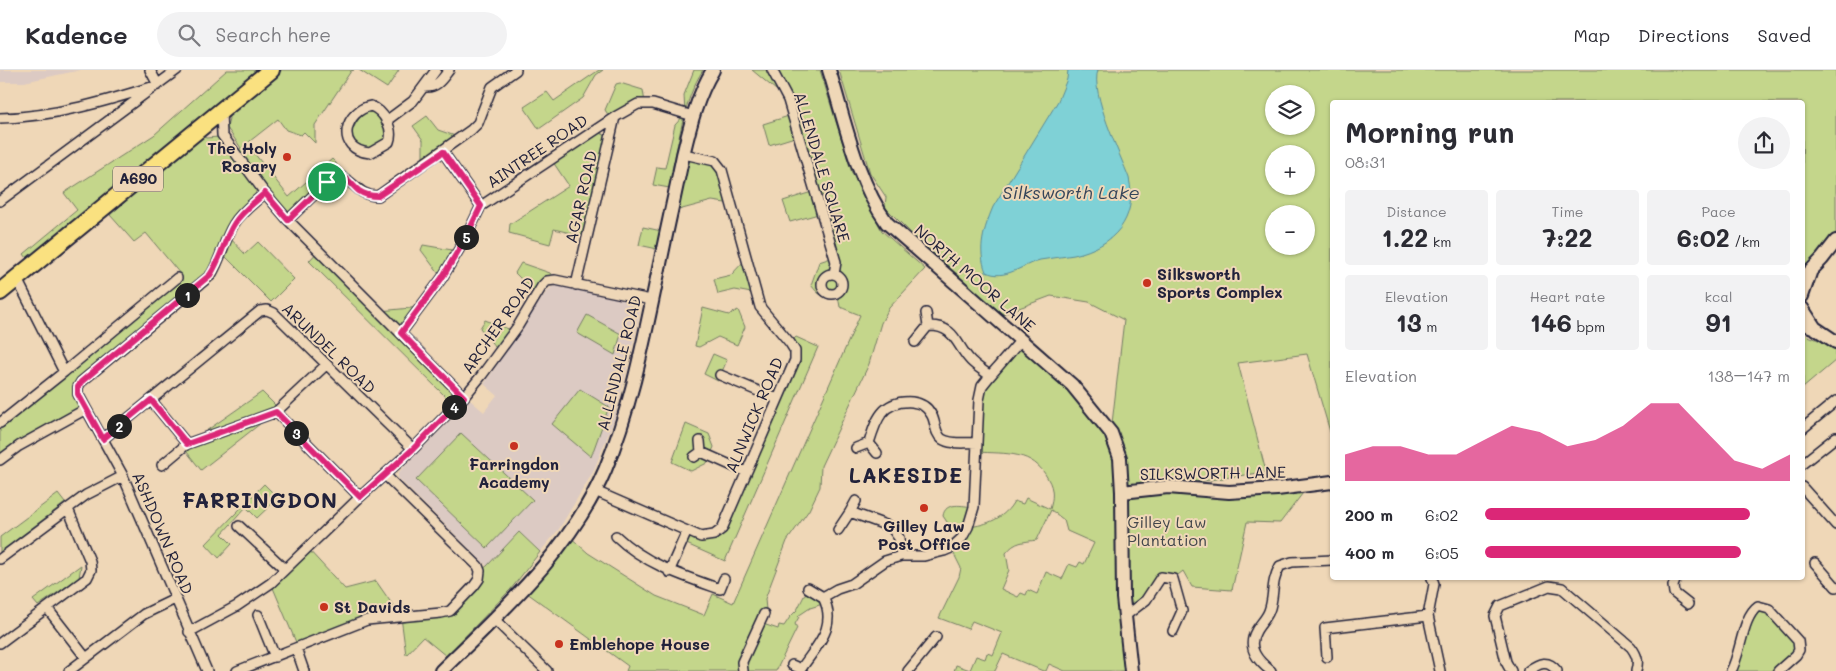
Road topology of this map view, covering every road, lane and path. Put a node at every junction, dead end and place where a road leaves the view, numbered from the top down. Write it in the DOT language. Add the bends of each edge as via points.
graph roads {
  1 [pos="150,70"];
  2 [pos="177,70"];
  3 [pos="436,70"];
  4 [pos="449,70"];
  5 [pos="516,70"];
  6 [pos="713,70"];
  7 [pos="772,70"];
  8 [pos="829,70"];
  9 [pos="268,73"];
  10 [pos="158,85"];
  11 [pos="425,87"];
  12 [pos="221,112"];
  13 [pos="693,116"];
  14 [pos="615,117"];
  15 [pos="0,118"];
  16 [pos="386,121"];
  17 [pos="443,152"];
  18 [pos="684,154"];
  19 [pos="265,193"];
  20 [pos="0,201"];
  21 [pos="481,206"];
  22 [pos="288,220"];
  23 [pos="1836,240"];
  24 [pos="834,274"];
  25 [pos="1806,276"];
  26 [pos="177,278"];
  27 [pos="6,285"];
  28 [pos="576,285"];
  29 [pos="651,300"];
  30 [pos="926,313"];
  31 [pos="1805,313"];
  32 [pos="1805,324"];
  33 [pos="928,326"];
  34 [pos="1815,328"];
  35 [pos="401,333"];
  36 [pos="1021,340"];
  37 [pos="915,342"];
  38 [pos="1836,342"];
  39 [pos="326,365"];
  40 [pos="64,372"];
  41 [pos="720,375"];
  42 [pos="990,376"];
  43 [pos="464,397"];
  44 [pos="885,397"];
  45 [pos="777,399"];
  46 [pos="151,400"];
  47 [pos="1836,401"];
  48 [pos="890,406"];
  49 [pos="86,409"];
  50 [pos="276,412"];
  51 [pos="0,422"];
  52 [pos="1805,427"];
  53 [pos="1836,437"];
  54 [pos="103,439"];
  55 [pos="700,441"];
  56 [pos="869,443"];
  57 [pos="977,443"];
  58 [pos="187,444"];
  59 [pos="856,448"];
  60 [pos="413,449"];
  61 [pos="877,453"];
  62 [pos="0,460"];
  63 [pos="1805,462"];
  64 [pos="162,465"];
  65 [pos="746,472"];
  66 [pos="385,475"];
  67 [pos="123,476"];
  68 [pos="1330,482"];
  69 [pos="595,491"];
  70 [pos="1805,491"];
  71 [pos="1122,492"];
  72 [pos="360,497"];
  73 [pos="856,501"];
  74 [pos="68,509"];
  75 [pos="850,512"];
  76 [pos="239,526"];
  77 [pos="1836,526"];
  78 [pos="838,530"];
  79 [pos="687,531"];
  80 [pos="616,536"];
  81 [pos="902,556"];
  82 [pos="0,559"];
  83 [pos="1330,560"];
  84 [pos="1815,562"];
  85 [pos="285,569"];
  86 [pos="669,572"];
  87 [pos="724,579"];
  88 [pos="1433,580"];
  89 [pos="1675,580"];
  90 [pos="1836,587"];
  91 [pos="808,588"];
  92 [pos="823,597"];
  93 [pos="175,599"];
  94 [pos="1688,604"];
  95 [pos="47,608"];
  96 [pos="764,614"];
  97 [pos="258,615"];
  98 [pos="1125,616"];
  99 [pos="1428,616"];
  100 [pos="494,619"];
  101 [pos="1173,631"];
  102 [pos="189,632"];
  103 [pos="936,637"];
  104 [pos="0,643"];
  105 [pos="296,648"];
  106 [pos="275,656"];
  107 [pos="1327,657"];
  108 [pos="86,658"];
  109 [pos="798,668"];
  110 [pos="69,671"];
  111 [pos="207,671"];
  112 [pos="237,671"];
  113 [pos="304,671"];
  114 [pos="442,671"];
  115 [pos="547,671"];
  116 [pos="743,671"];
  117 [pos="908,671"];
  118 [pos="1131,671"];
  119 [pos="1271,671"];
  120 [pos="1440,671"];
  121 [pos="1511,671"];
  122 [pos="1528,671"];
  123 [pos="1557,671"];
  124 [pos="1636,671"];
  125 [pos="1731,671"];
  126 [pos="1778,671"];
  1 -- 10 [label="street"];
  2 -- 10 [label="street"];
  3 -- 11 [label="street"];
  4 -- 11 [label="street" via="432,88"];
  5 -- 17 [label="street" via="492,87 478,123"];
  6 -- 13 [label="street, ALLENDALE ROAD"];
  7 -- 24 [label="street, ALLENDALE SQUARE" via="788,100 836,262"];
  8 -- 36 [label="street, NORTH MOOR LANE" via="860,172 887,223"];
  9 -- 12 [label="highway, A690"];
  10 -- 15 [label="street" via="49,114"];
  10 -- 20 [label="street"];
  11 -- 16 [label="street" via="413,101"];
  12 -- 19 [label="street" via="222,135"];
  12 -- 27 [label="highway, A690"];
  13 -- 14 [label="street, AINTREE ROAD" via="645,103"];
  13 -- 18 [label="street, ALLENDALE ROAD"];
  14 -- 21 [label="street, AINTREE ROAD"];
  14 -- 28 [label="street, AGAR ROAD"];
  16 -- 16 [label="street" via="374,108 363,108 347,128 347,140 358,150 373,152 389,142 391,132"];
  17 -- 21 [label="street"];
  17 -- 22 [label="street" via="378,196 360,192 344,177 337,175"];
  18 -- 29 [label="street, ALLENDALE ROAD"];
  18 -- 45 [label="street, ALNWICK ROAD" via="715,161 722,170 760,307 795,351 795,360"];
  19 -- 22 [label="street"];
  19 -- 49 [label="street, ASHDOWN ROAD" via="236,221 210,275 81,382 78,394"];
  21 -- 35 [label="street, AINTREE ROAD" via="442,278"];
  22 -- 35 [label="street"];
  23 -- 25 [label="street"];
  26 -- 40 [label="street"];
  27 -- 40 [label="street"];
  28 -- 29 [label="street, ARCHER ROAD"];
  28 -- 43 [label="street, ARCHER ROAD" via="555,280 542,286 518,326"];
  29 -- 69 [label="street, ALLENDALE ROAD" via="618,436"];
  30 -- 33 [label="street"];
  31 -- 34 [label="street"];
  32 -- 34 [label="street"];
  33 -- 37 [label="street"];
  33 -- 42 [label="street" via="950,332 971,361"];
  34 -- 38 [label="street"];
  35 -- 43 [label="street"];
  36 -- 42 [label="street"];
  36 -- 71 [label="street, NORTH MOOR LANE" via="1072,385 1111,433 1120,458"];
  39 -- 46 [label="street, ARUNDEL ROAD" via="274,313 260,311"];
  39 -- 50 [label="street"];
  39 -- 60 [label="street, ARUNDEL ROAD"];
  40 -- 51 [label="street"];
  41 -- 45 [label="street"];
  42 -- 57 [label="street" via="982,386 978,400"];
  43 -- 60 [label="street, ARCHER ROAD"];
  44 -- 48 [label="street"];
  45 -- 65 [label="street, ALNWICK ROAD"];
  46 -- 54 [label="street, ARUNDEL ROAD"];
  46 -- 58 [label="street"];
  47 -- 52 [label="street"];
  48 -- 56 [label="street" via="877,419"];
  48 -- 57 [label="street" via="908,402 922,404 931,413 937,432 943,439"];
  49 -- 54 [label="street, ASHDOWN ROAD"];
  49 -- 62 [label="street"];
  50 -- 58 [label="street"];
  50 -- 72 [label="street"];
  53 -- 63 [label="street"];
  54 -- 67 [label="street, ASHDOWN ROAD"];
  55 -- 65 [label="street" via="697,454"];
  56 -- 59 [label="street"];
  56 -- 61 [label="street"];
  57 -- 81 [label="street" via="974,507 962,538 944,552"];
  58 -- 64 [label="street"];
  60 -- 66 [label="street, ARCHER ROAD"];
  65 -- 79 [label="street, ALNWICK ROAD" via="722,529 714,535 701,537"];
  66 -- 72 [label="street, ARCHER ROAD"];
  66 -- 105 [label="street" via="478,566 479,578 450,611 367,620"];
  67 -- 74 [label="street" via="86,495"];
  67 -- 93 [label="street, ASHDOWN ROAD"];
  68 -- 71 [label="street, SILKSWORTH LANE" via="1229,492 1168,487"];
  69 -- 79 [label="street, ALNWICK ROAD"];
  69 -- 100 [label="street, ALLENDALE ROAD" via="559,547"];
  70 -- 77 [label="street"];
  71 -- 98 [label="street, SILKSWORTH LANE"];
  72 -- 85 [label="street, ARCHER ROAD"];
  73 -- 75 [label="street"];
  74 -- 82 [label="street"];
  74 -- 95 [label="street" via="91,570 86,578"];
  75 -- 78 [label="street"];
  75 -- 81 [label="street" via="891,528 899,538"];
  76 -- 85 [label="street"];
  79 -- 86 [label="street"];
  80 -- 86 [label="street" via="629,548"];
  81 -- 92 [label="street" via="885,561 852,584"];
  83 -- 119 [label="street" via="1292,562 1280,566 1274,577 1269,611 1254,633 1252,643 1253,653"];
  84 -- 90 [label="street"];
  85 -- 102 [label="street, ARCHER ROAD" via="271,583 237,606"];
  86 -- 87 [label="street" via="720,589"];
  88 -- 99 [label="street"];
  89 -- 94 [label="street" via="1674,592"];
  91 -- 92 [label="street"];
  92 -- 109 [label="street" via="829,622"];
  93 -- 102 [label="street, ASHDOWN ROAD"];
  93 -- 108 [label="street" via="144,614"];
  95 -- 104 [label="street"];
  95 -- 108 [label="street"];
  96 -- 116 [label="street" via="742,662"];
  97 -- 106 [label="street"];
  98 -- 101 [label="street" via="1146,600 1161,577 1173,579 1182,611"];
  98 -- 118 [label="street, SILKSWORTH LANE"];
  99 -- 107 [label="street" via="1325,628"];
  99 -- 120 [label="street"];
  100 -- 114 [label="street, ALLENDALE ROAD"];
  100 -- 115 [label="street"];
  102 -- 111 [label="street, ASHDOWN ROAD"];
  103 -- 117 [label="street"];
  105 -- 106 [label="street"];
  105 -- 113 [label="street"];
  106 -- 112 [label="street"];
  108 -- 110 [label="street"];
  121 -- 124 [label="street" via="1495,616 1500,606 1549,586 1562,588 1631,647 1637,655"];
  122 -- 123 [label="street" via="1544,663 1554,666"];
  125 -- 126 [label="street" via="1750,614 1758,606 1769,609 1798,641 1796,655"];
}
